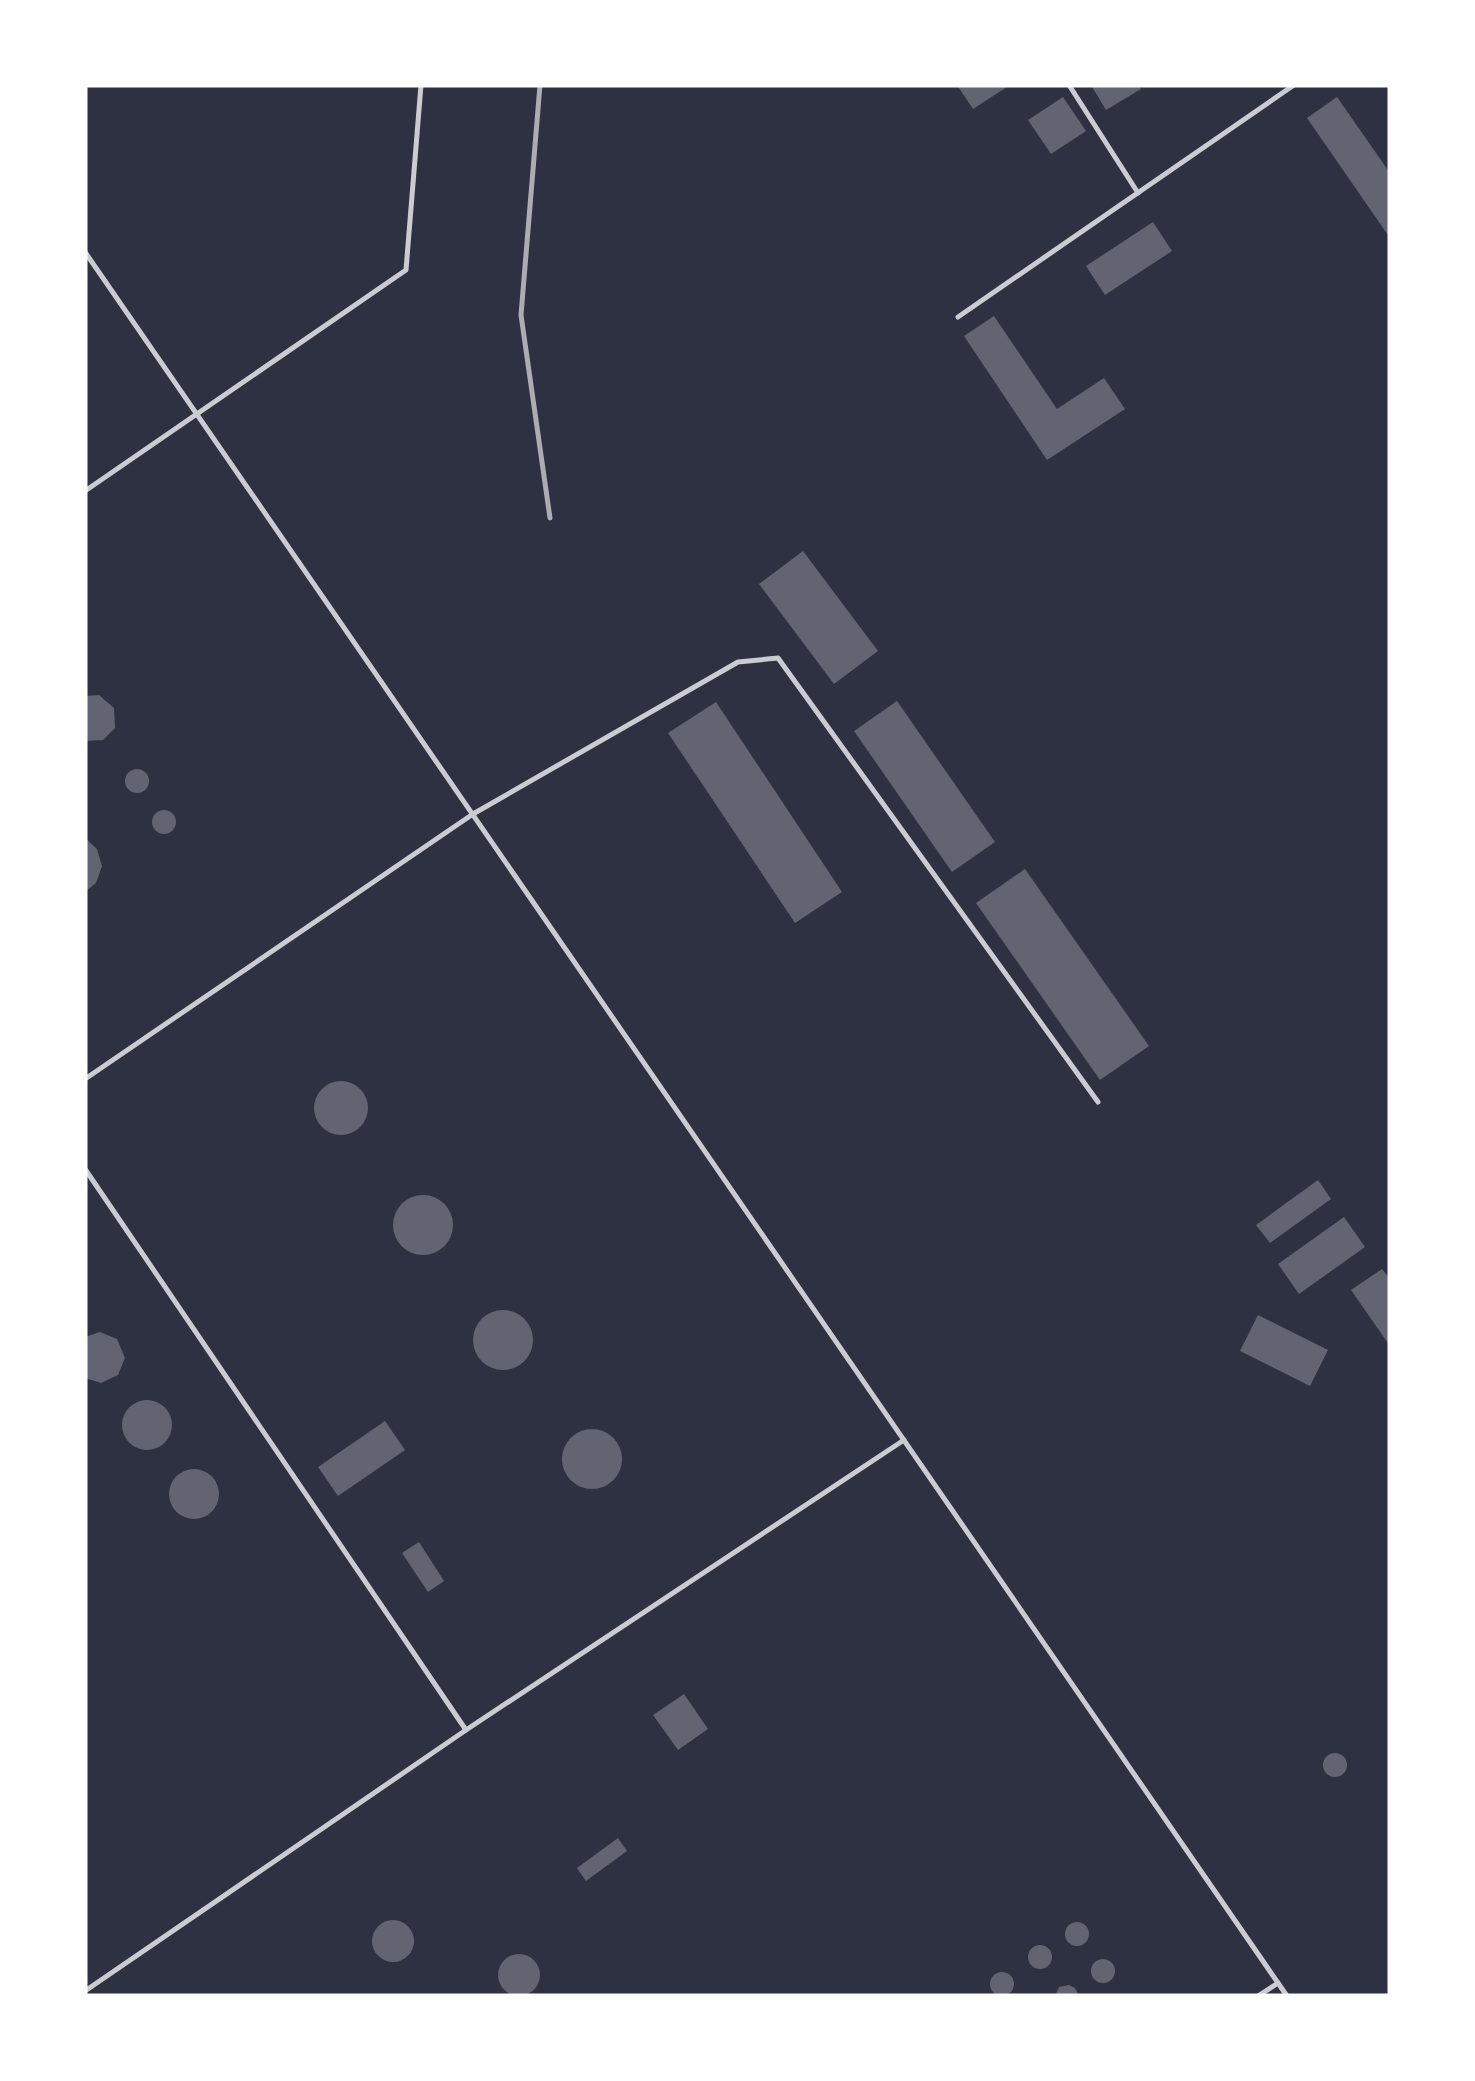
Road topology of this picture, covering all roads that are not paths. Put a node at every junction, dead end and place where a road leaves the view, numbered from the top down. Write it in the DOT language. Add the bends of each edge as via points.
graph roads {
  1 [pos="421,85"];
  2 [pos="1069,85"];
  3 [pos="1294,85"];
  4 [pos="1138,193"];
  5 [pos="85,252"];
  6 [pos="958,317"];
  7 [pos="197,414"];
  8 [pos="85,491"];
  9 [pos="472,814"];
  10 [pos="85,1079"];
  11 [pos="1098,1102"];
  12 [pos="85,1169"];
  13 [pos="904,1440"];
  14 [pos="466,1730"];
  15 [pos="1278,1983"];
  16 [pos="85,1991"];
  17 [pos="1258,1996"];
  18 [pos="1287,1996"];
  1 -- 7 [label="lane" via="406,270"];
  2 -- 4 [label="lane"];
  3 -- 4 [label="lane"];
  4 -- 6 [label="lane"];
  5 -- 7 [label="lane"];
  7 -- 8 [label="lane"];
  7 -- 9 [label="lane"];
  9 -- 10 [label="lane"];
  9 -- 11 [label="lane" via="738,662 778,658"];
  9 -- 13 [label="lane"];
  12 -- 14 [label="lane"];
  13 -- 14 [label="lane"];
  13 -- 15 [label="lane"];
  14 -- 16 [label="lane"];
  15 -- 17 [label="lane"];
  15 -- 18 [label="lane"];
}
